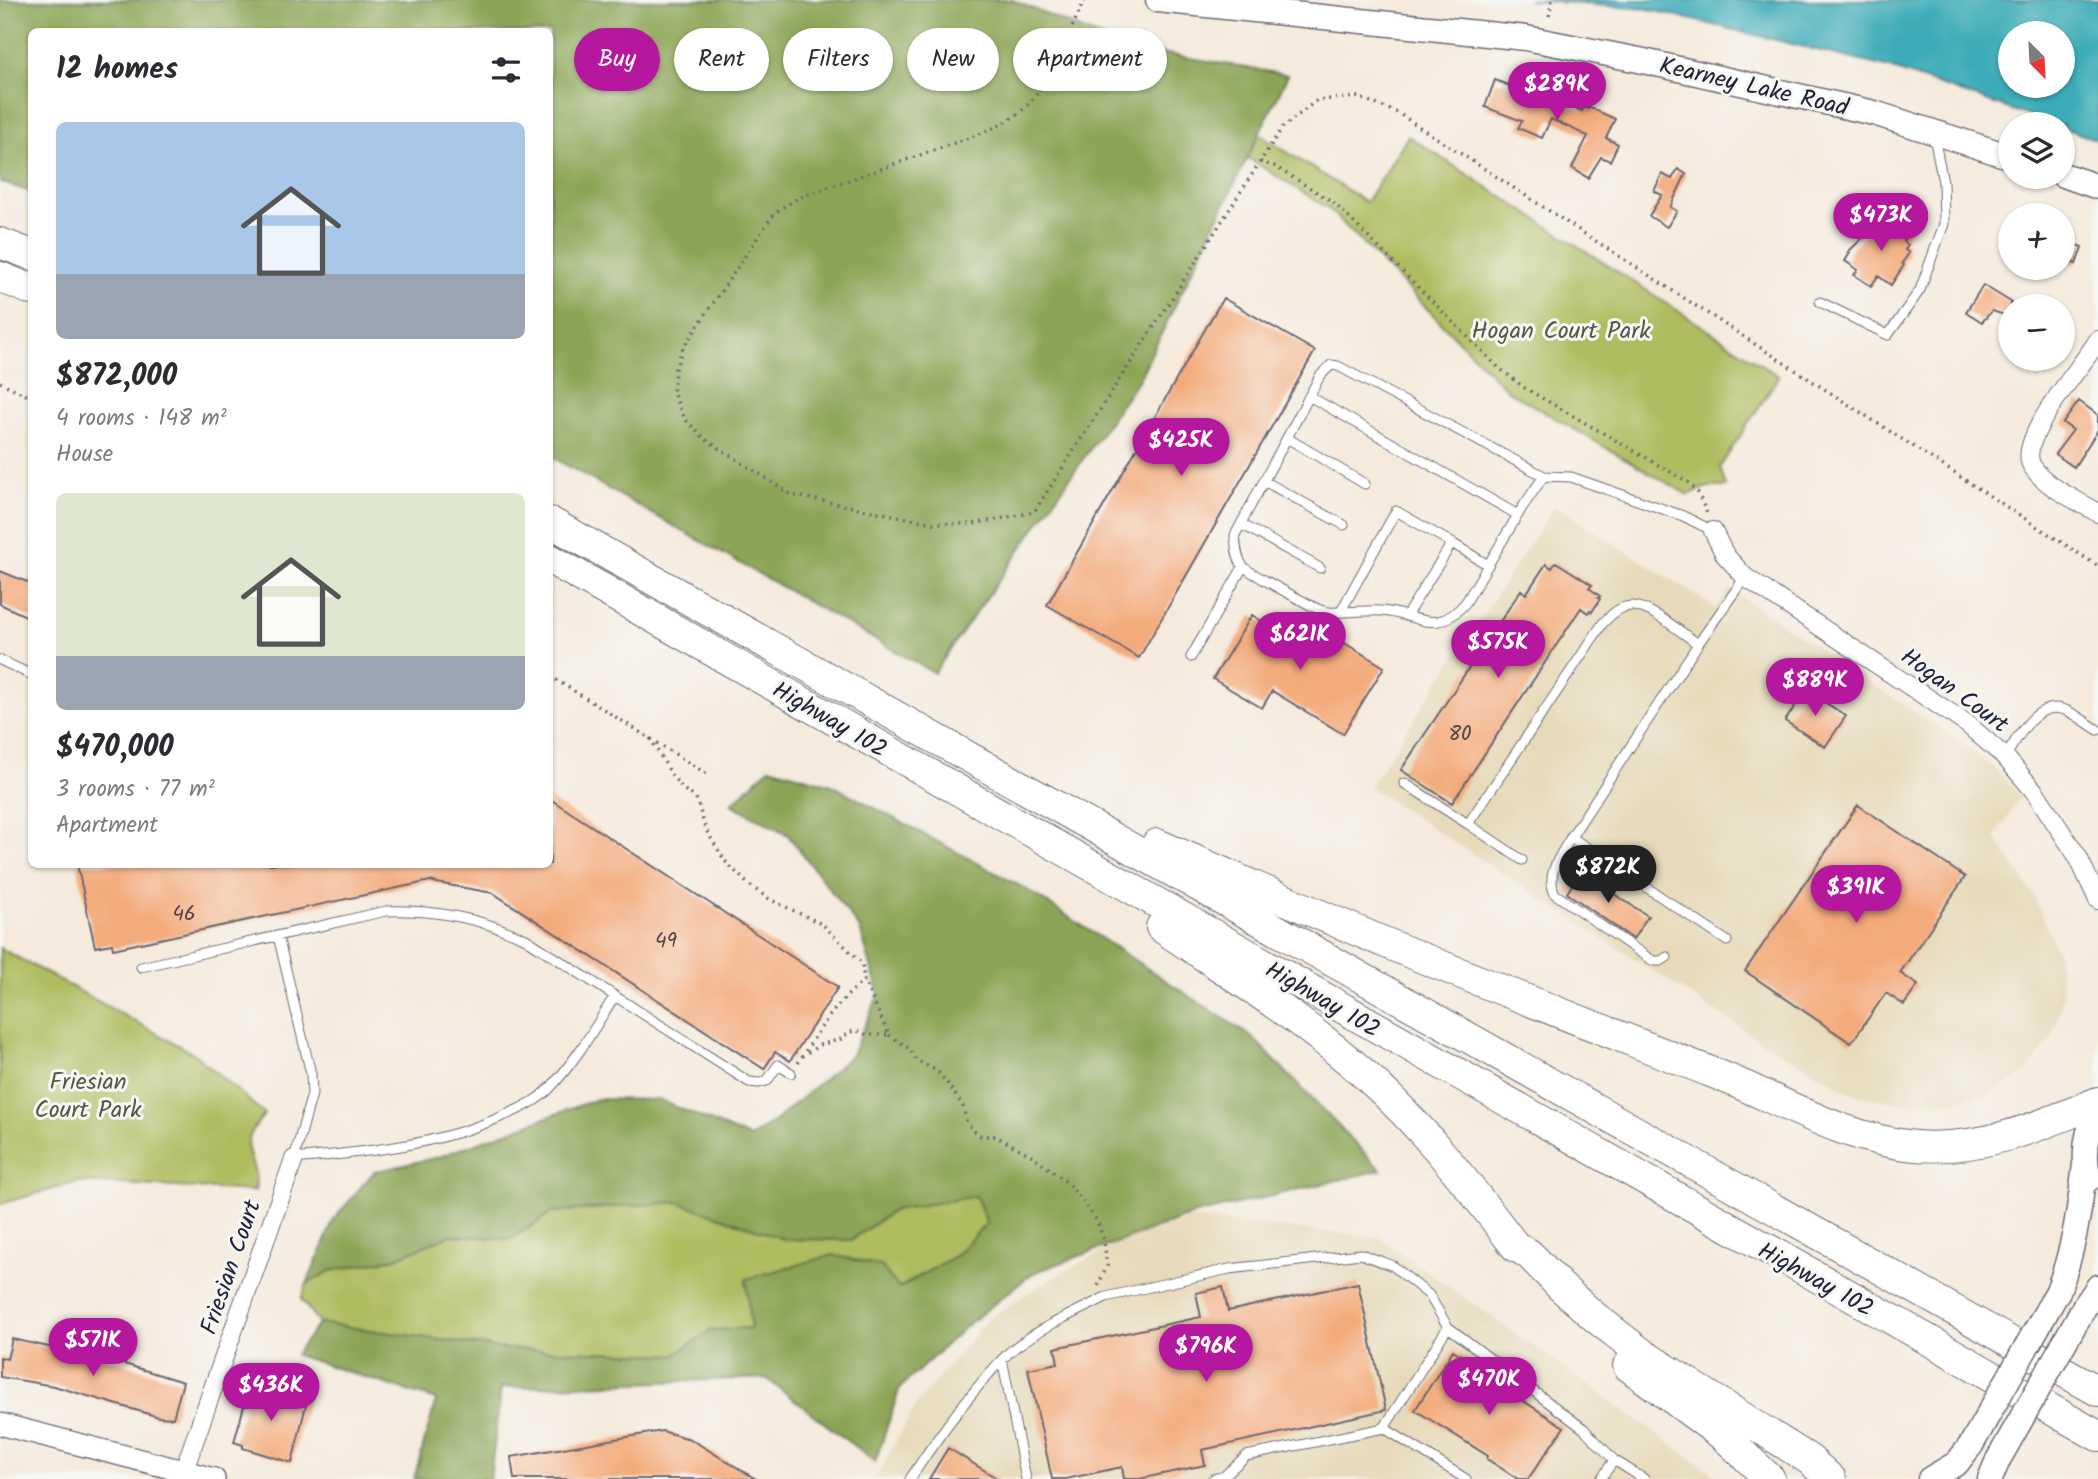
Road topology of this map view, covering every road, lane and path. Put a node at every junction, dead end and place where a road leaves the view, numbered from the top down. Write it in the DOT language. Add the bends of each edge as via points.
graph roads {
  1 [pos="1084,0"];
  2 [pos="1158,0"];
  3 [pos="1552,0"];
  4 [pos="1549,16"];
  5 [pos="1933,131"];
  6 [pos="1998,153"];
  7 [pos="1260,162"];
  8 [pos="2075,179"];
  9 [pos="2098,187"];
  10 [pos="0,243"];
  11 [pos="28,254"];
  12 [pos="0,277"];
  13 [pos="28,288"];
  14 [pos="1820,302"];
  15 [pos="2098,340"];
  16 [pos="0,382"];
  17 [pos="28,396"];
  18 [pos="1310,396"];
  19 [pos="1287,438"];
  20 [pos="1544,476"];
  21 [pos="1264,481"];
  22 [pos="1365,484"];
  23 [pos="2098,513"];
  24 [pos="1518,515"];
  25 [pos="553,524"];
  26 [pos="1241,524"];
  27 [pos="1344,525"];
  28 [pos="1713,531"];
  29 [pos="1452,543"];
  30 [pos="553,561"];
  31 [pos="1488,565"];
  32 [pos="2098,566"];
  33 [pos="1243,567"];
  34 [pos="1320,568"];
  35 [pos="1745,577"];
  36 [pos="1342,611"];
  37 [pos="1406,616"];
  38 [pos="1698,644"];
  39 [pos="1191,657"];
  40 [pos="0,660"];
  41 [pos="28,673"];
  42 [pos="553,678"];
  43 [pos="2098,730"];
  44 [pos="650,738"];
  45 [pos="2005,757"];
  46 [pos="707,774"];
  47 [pos="1404,783"];
  48 [pos="1021,786"];
  49 [pos="1003,817"];
  50 [pos="1468,824"];
  51 [pos="1572,837"];
  52 [pos="1522,860"];
  53 [pos="2098,900"];
  54 [pos="278,936"];
  55 [pos="1727,942"];
  56 [pos="1667,957"];
  57 [pos="141,967"];
  58 [pos="864,981"];
  59 [pos="614,997"];
  60 [pos="889,1035"];
  61 [pos="803,1055"];
  62 [pos="791,1073"];
  63 [pos="2098,1102"];
  64 [pos="2098,1109"];
  65 [pos="294,1159"];
  66 [pos="2085,1164"];
  67 [pos="2098,1196"];
  68 [pos="1515,1246"];
  69 [pos="2091,1296"];
  70 [pos="1088,1307"];
  71 [pos="1448,1327"];
  72 [pos="1002,1359"];
  73 [pos="2098,1391"];
  74 [pos="0,1424"];
  75 [pos="1384,1428"];
  76 [pos="2098,1436"];
  77 [pos="1614,1460"];
  78 [pos="1994,1469"];
  79 [pos="184,1470"];
  80 [pos="214,1479"];
  81 [pos="910,1479"];
  82 [pos="1026,1479"];
  83 [pos="1213,1479"];
  84 [pos="1466,1479"];
  85 [pos="1601,1479"];
  86 [pos="1644,1479"];
  87 [pos="1770,1479"];
  88 [pos="1831,1479"];
  89 [pos="1930,1479"];
  1 -- 7 [label="path" via="1042,87 1017,114 977,135 798,198 770,219 683,348 675,369 673,393 691,428 792,495 933,523 973,524 1034,512"];
  2 -- 5 [label="main road, Kearney Lake Road" via="1526,38 1849,107"];
  3 -- 4 [label="path"];
  5 -- 6 [label="main road, Kearney Lake Road"];
  5 -- 14 [label="lane" via="1943,182 1944,224 1920,290 1888,335"];
  7 -- 28 [label="path" via="1275,166 1333,202 1511,378 1688,482 1698,493"];
  7 -- 32 [label="path" via="1282,128 1317,100 1358,97 1398,113"];
  8 -- 9 [label="main road"];
  10 -- 11 [label="highway"];
  12 -- 13 [label="highway"];
  15 -- 23 [label="street" via="2042,419 2028,449 2030,464 2041,476"];
  16 -- 17 [label="path"];
  18 -- 19 [label="lane"];
  18 -- 20 [label="lane" via="1325,370 1339,366"];
  18 -- 24 [label="lane"];
  19 -- 21 [label="lane"];
  19 -- 22 [label="lane"];
  20 -- 24 [label="lane"];
  20 -- 28 [label="lane" via="1571,477"];
  21 -- 26 [label="lane"];
  21 -- 27 [label="lane"];
  24 -- 31 [label="lane"];
  25 -- 48 [label="highway, Highway 102"];
  26 -- 33 [label="lane" via="1236,549"];
  26 -- 34 [label="lane"];
  28 -- 35 [label="street, Hogan Court" via="1725,555"];
  29 -- 31 [label="lane"];
  29 -- 36 [label="lane" via="1396,512"];
  29 -- 37 [label="lane"];
  30 -- 49 [label="highway, Highway 102"];
  31 -- 37 [label="lane" via="1456,614 1426,623"];
  33 -- 36 [label="lane" via="1323,611"];
  33 -- 39 [label="lane"];
  35 -- 38 [label="lane"];
  35 -- 45 [label="street, Hogan Court" via="1966,724"];
  36 -- 37 [label="lane"];
  38 -- 50 [label="lane" via="1646,609 1617,610 1603,623"];
  38 -- 51 [label="lane"];
  40 -- 41 [label="lane"];
  42 -- 44 [label="path"];
  43 -- 45 [label="lane" via="2064,709 2047,709 2034,715"];
  44 -- 46 [label="path"];
  44 -- 58 [label="path" via="682,789 696,798 706,830 726,861 769,899 822,924 862,962"];
  45 -- 53 [label="street, Hogan Court" via="2035,792 2077,857"];
  47 -- 50 [label="lane"];
  48 -- 63 [label="highway" via="1388,944 1717,1074 1859,1136 1916,1146 1970,1144 2034,1129"];
  48 -- 73 [label="highway, Highway 102"];
  49 -- 68 [label="highway" via="1349,1060 1448,1161"];
  49 -- 76 [label="highway, Highway 102"];
  50 -- 52 [label="lane"];
  51 -- 55 [label="lane"];
  51 -- 56 [label="lane" via="1551,873 1555,894 1653,961"];
  54 -- 57 [label="lane"];
  54 -- 59 [label="lane" via="386,911 412,909 453,915 526,939"];
  54 -- 65 [label="lane" via="311,1073 312,1094"];
  58 -- 60 [label="path"];
  58 -- 61 [label="path" via="845,996"];
  59 -- 62 [label="lane" via="748,1082 767,1081 778,1065"];
  59 -- 65 [label="lane" via="547,1091 517,1110 476,1128 397,1148"];
  60 -- 61 [label="path" via="849,1032"];
  60 -- 70 [label="path" via="945,1080 972,1130 1033,1156 1069,1184 1097,1221 1107,1266"];
  61 -- 62 [label="path"];
  64 -- 66 [label="main road" via="2087,1137"];
  65 -- 79 [label="street, Friesian Court"];
  66 -- 67 [label="main road"];
  66 -- 89 [label="main road, bridge" via="2071,1258 2058,1291 1971,1445 1949,1470"];
  68 -- 87 [label="highway" via="1516,1260 1580,1326 1726,1438"];
  68 -- 88 [label="highway" via="1644,1355 1810,1460"];
  69 -- 78 [label="main road, bridge"];
  70 -- 71 [label="lane" via="1106,1297 1229,1269 1361,1254 1393,1266 1429,1295"];
  70 -- 72 [label="lane"];
  71 -- 75 [label="lane"];
  71 -- 77 [label="lane" via="1584,1429"];
  72 -- 81 [label="lane" via="943,1427"];
  72 -- 82 [label="lane"];
  74 -- 79 [label="street"];
  75 -- 83 [label="lane" via="1246,1456 1224,1476"];
  75 -- 84 [label="lane"];
  77 -- 85 [label="lane"];
  77 -- 86 [label="lane"];
  79 -- 80 [label="street"];
}
